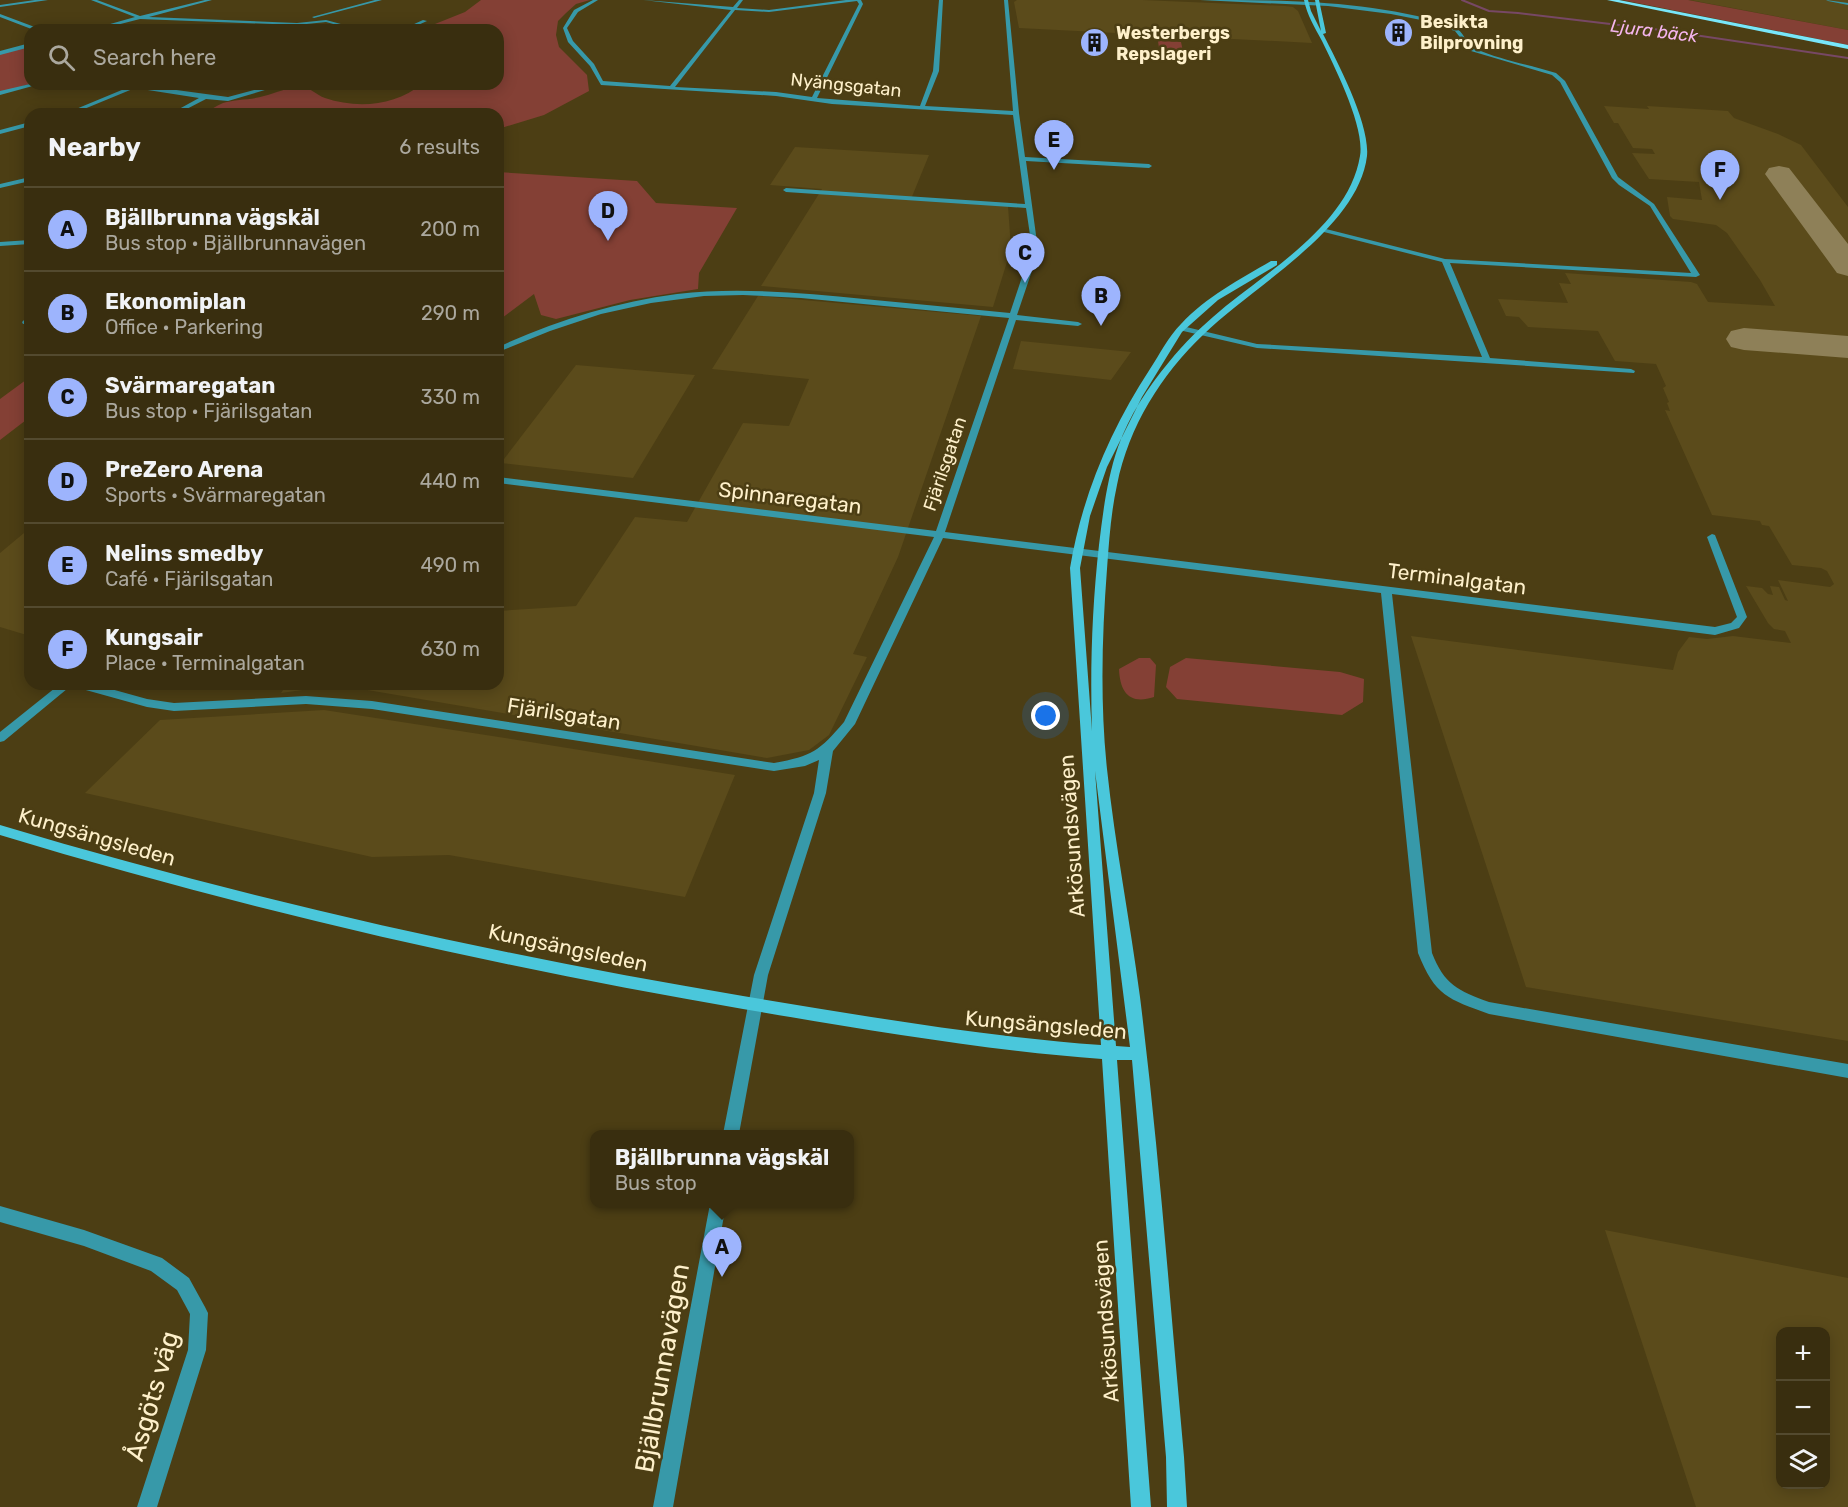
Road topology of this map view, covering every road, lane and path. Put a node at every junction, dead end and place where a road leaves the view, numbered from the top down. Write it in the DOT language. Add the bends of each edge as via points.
graph roads {
  1 [pos="46,0"];
  2 [pos="93,0"];
  3 [pos="210,0"];
  4 [pos="380,0"];
  5 [pos="596,0"];
  6 [pos="645,0"];
  7 [pos="741,0"];
  8 [pos="858,0"];
  9 [pos="941,0"];
  10 [pos="1006,0"];
  11 [pos="1202,0"];
  12 [pos="1611,0"];
  13 [pos="1828,0"];
  14 [pos="1306,2"];
  15 [pos="1318,2"];
  16 [pos="1848,4"];
  17 [pos="0,6"];
  18 [pos="734,9"];
  19 [pos="0,15"];
  20 [pos="141,18"];
  21 [pos="226,21"];
  22 [pos="425,21"];
  23 [pos="24,24"];
  24 [pos="116,24"];
  25 [pos="221,24"];
  26 [pos="297,24"];
  27 [pos="336,24"];
  28 [pos="418,24"];
  29 [pos="1326,46"];
  30 [pos="24,47"];
  31 [pos="1848,47"];
  32 [pos="0,53"];
  33 [pos="24,87"];
  34 [pos="672,87"];
  35 [pos="126,90"];
  36 [pos="166,90"];
  37 [pos="263,90"];
  38 [pos="0,93"];
  39 [pos="205,97"];
  40 [pos="814,99"];
  41 [pos="922,107"];
  42 [pos="82,108"];
  43 [pos="184,108"];
  44 [pos="1016,112"];
  45 [pos="24,126"];
  46 [pos="0,132"];
  47 [pos="1023,159"];
  48 [pos="1149,166"];
  49 [pos="24,180"];
  50 [pos="0,186"];
  51 [pos="786,190"];
  52 [pos="1029,206"];
  53 [pos="1323,230"];
  54 [pos="24,242"];
  55 [pos="0,244"];
  56 [pos="1299,249"];
  57 [pos="1445,261"];
  58 [pos="1013,316"];
  59 [pos="1078,324"];
  60 [pos="1182,328"];
  61 [pos="1200,332"];
  62 [pos="504,347"];
  63 [pos="1486,360"];
  64 [pos="1631,371"];
  65 [pos="504,481"];
  66 [pos="940,534"];
  67 [pos="1712,537"];
  68 [pos="1077,552"];
  69 [pos="1103,556"];
  70 [pos="1386,590"];
  71 [pos="60,690"];
  72 [pos="100,690"];
  73 [pos="0,738"];
  74 [pos="827,750"];
  75 [pos="0,830"];
  76 [pos="755,1005"];
  77 [pos="1110,1053"];
  78 [pos="1139,1054"];
  79 [pos="1848,1071"];
  80 [pos="732,1130"];
  81 [pos="717,1208"];
  82 [pos="0,1214"];
  83 [pos="147,1507"];
  84 [pos="663,1507"];
  85 [pos="1141,1507"];
  86 [pos="1177,1507"];
  1 -- 17 [label="street"];
  2 -- 20 [label="street"];
  3 -- 20 [label="street"];
  4 -- 26 [label="street"];
  5 -- 34 [label="street, Nyängsgatan" via="576,12 565,28 568,41 596,70 599,81 610,85"];
  6 -- 18 [label="street"];
  7 -- 18 [label="street"];
  8 -- 18 [label="street" via="769,11"];
  8 -- 40 [label="street" via="861,4"];
  9 -- 41 [label="street" via="936,71"];
  10 -- 44 [label="street, Fjärilsgatan"];
  11 -- 14 [label="street"];
  12 -- 31 [label="main road"];
  13 -- 16 [label="street"];
  14 -- 15 [label="street"];
  14 -- 29 [label="main road, Arkösundsvägen"];
  15 -- 29 [label="main road, Arkösundsvägen"];
  15 -- 57 [label="street" via="1446,26 1461,32 1473,50 1558,77 1615,178 1653,204 1696,275"];
  18 -- 34 [label="street"];
  19 -- 23 [label="street"];
  20 -- 21 [label="street"];
  20 -- 24 [label="street"];
  21 -- 25 [label="street"];
  21 -- 26 [label="street"];
  22 -- 28 [label="street"];
  26 -- 27 [label="street"];
  29 -- 53 [label="main road, Arkösundsvägen" via="1361,130 1364,152 1361,172 1350,195"];
  30 -- 32 [label="street"];
  33 -- 38 [label="street"];
  34 -- 40 [label="street, Nyängsgatan"];
  35 -- 42 [label="street"];
  36 -- 39 [label="street"];
  37 -- 39 [label="street" via="228,99"];
  39 -- 43 [label="street"];
  40 -- 41 [label="street, Nyängsgatan"];
  41 -- 44 [label="street, Nyängsgatan"];
  44 -- 47 [label="street, Fjärilsgatan"];
  45 -- 46 [label="street"];
  47 -- 48 [label="street"];
  47 -- 52 [label="street, Fjärilsgatan"];
  49 -- 50 [label="street"];
  51 -- 52 [label="street"];
  52 -- 58 [label="street, Fjärilsgatan" via="1033,256"];
  53 -- 56 [label="main road, Arkösundsvägen"];
  53 -- 57 [label="street"];
  54 -- 55 [label="street"];
  56 -- 60 [label="main road, Arkösundsvägen" via="1226,292"];
  56 -- 61 [label="main road, Arkösundsvägen"];
  57 -- 63 [label="street"];
  58 -- 59 [label="street"];
  58 -- 62 [label="street" via="788,295 703,294 586,315"];
  58 -- 66 [label="street, Fjärilsgatan"];
  60 -- 61 [label="street"];
  60 -- 68 [label="main road, Arkösundsvägen" via="1139,394 1103,465 1091,494"];
  61 -- 63 [label="street" via="1257,346"];
  61 -- 69 [label="main road, Arkösundsvägen" via="1158,382 1135,417 1118,455"];
  63 -- 64 [label="street"];
  65 -- 66 [label="street, Spinnaregatan"];
  66 -- 68 [label="street, Spinnaregatan"];
  66 -- 74 [label="street, Fjärilsgatan" via="849,724"];
  67 -- 70 [label="street, Terminalgatan" via="1742,617 1735,626 1714,631"];
  68 -- 69 [label="street, Terminalgatan"];
  68 -- 77 [label="main road, Arkösundsvägen" via="1077,622"];
  69 -- 70 [label="street, Terminalgatan"];
  69 -- 78 [label="main road, Arkösundsvägen" via="1098,649 1101,767"];
  70 -- 79 [label="street" via="1425,953 1434,976 1452,995 1489,1008"];
  71 -- 73 [label="street"];
  72 -- 74 [label="street, Fjärilsgatan" via="174,707 306,700 372,705 774,767 805,762"];
  74 -- 76 [label="street" via="820,793 761,975"];
  75 -- 76 [label="main road, Kungsängsleden" via="104,863 385,933"];
  76 -- 77 [label="main road, Kungsängsleden" via="957,1038"];
  76 -- 80 [label="street"];
  77 -- 78 [label="main road, Kungsängsleden"];
  77 -- 85 [label="main road, Arkösundsvägen"];
  78 -- 86 [label="main road, Arkösundsvägen"];
  81 -- 84 [label="street, Bjällbrunnavägen"];
  82 -- 83 [label="street, Åsgöts väg" via="156,1264 183,1284 199,1313 197,1350"];
}
